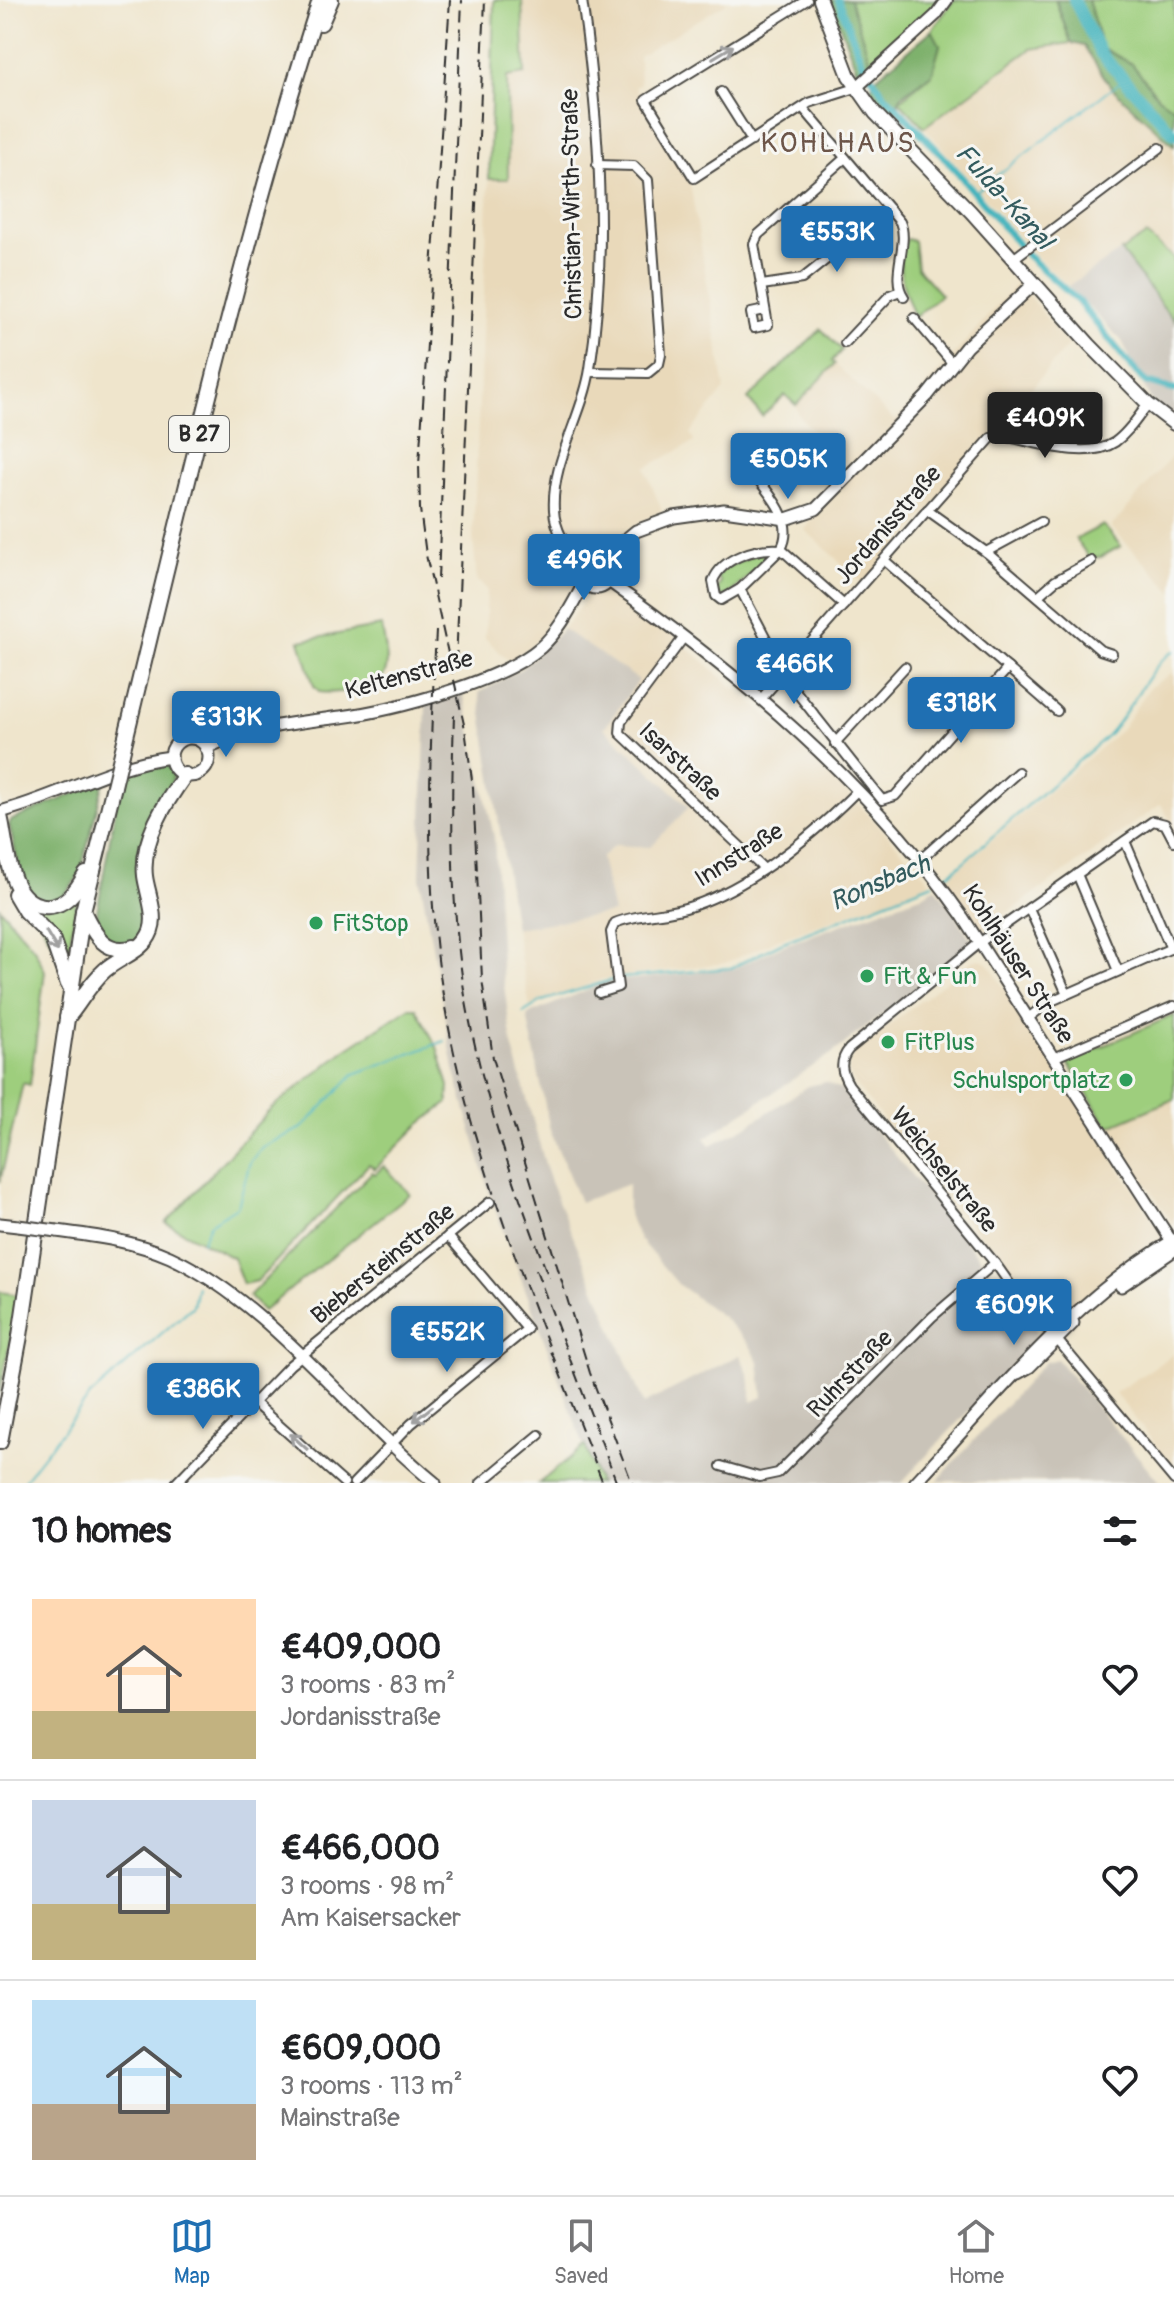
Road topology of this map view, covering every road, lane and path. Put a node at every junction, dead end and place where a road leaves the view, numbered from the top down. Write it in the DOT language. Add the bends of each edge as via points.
graph roads {
  1 [pos="320,0"];
  2 [pos="331,0"];
  3 [pos="582,0"];
  4 [pos="807,0"];
  5 [pos="820,0"];
  6 [pos="947,0"];
  7 [pos="301,59"];
  8 [pos="861,85"];
  9 [pos="721,92"];
  10 [pos="803,108"];
  11 [pos="752,141"];
  12 [pos="1160,148"];
  13 [pos="845,158"];
  14 [pos="597,165"];
  15 [pos="889,209"];
  16 [pos="1020,253"];
  17 [pos="1035,283"];
  18 [pos="762,285"];
  19 [pos="765,310"];
  20 [pos="914,318"];
  21 [pos="845,343"];
  22 [pos="952,363"];
  23 [pos="590,372"];
  24 [pos="1146,407"];
  25 [pos="1174,424"];
  26 [pos="1174,433"];
  27 [pos="746,464"];
  28 [pos="927,510"];
  29 [pos="786,519"];
  30 [pos="1041,522"];
  31 [pos="781,549"];
  32 [pos="986,552"];
  33 [pos="602,559"];
  34 [pos="884,560"];
  35 [pos="1091,561"];
  36 [pos="585,565"];
  37 [pos="608,581"];
  38 [pos="585,582"];
  39 [pos="740,589"];
  40 [pos="1039,595"];
  41 [pos="844,605"];
  42 [pos="684,637"];
  43 [pos="1112,654"];
  44 [pos="905,667"];
  45 [pos="1008,668"];
  46 [pos="785,673"];
  47 [pos="761,699"];
  48 [pos="1057,711"];
  49 [pos="835,743"];
  50 [pos="206,748"];
  51 [pos="171,757"];
  52 [pos="1018,772"];
  53 [pos="181,773"];
  54 [pos="857,791"];
  55 [pos="0,814"];
  56 [pos="1125,841"];
  57 [pos="1174,841"];
  58 [pos="0,851"];
  59 [pos="920,860"];
  60 [pos="93,863"];
  61 [pos="763,868"];
  62 [pos="1077,874"];
  63 [pos="1029,908"];
  64 [pos="83,911"];
  65 [pos="145,941"];
  66 [pos="979,943"];
  67 [pos="1173,948"];
  68 [pos="1118,971"];
  69 [pos="70,992"];
  70 [pos="599,993"];
  71 [pos="1067,994"];
  72 [pos="1174,1006"];
  73 [pos="67,1019"];
  74 [pos="1027,1019"];
  75 [pos="1053,1058"];
  76 [pos="490,1202"];
  77 [pos="0,1224"];
  78 [pos="448,1236"];
  79 [pos="1173,1244"];
  80 [pos="995,1263"];
  81 [pos="1055,1335"];
  82 [pos="301,1357"];
  83 [pos="253,1402"];
  84 [pos="539,1435"];
  85 [pos="0,1442"];
  86 [pos="389,1444"];
  87 [pos="721,1466"];
  88 [pos="1174,1480"];
  89 [pos="176,1483"];
  90 [pos="344,1483"];
  91 [pos="354,1483"];
  92 [pos="435,1483"];
  93 [pos="481,1483"];
  94 [pos="915,1483"];
  1 -- 7 [label="highway, B 27"];
  2 -- 7 [label="highway, B 27"];
  3 -- 14 [label="street, Christian-Wirth-Straße"];
  11 -- 4 [label="street, one-way" via="694,178 646,100"];
  5 -- 8 [label="main road" via="842,61"];
  6 -- 8 [label="street"];
  7 -- 60 [label="highway, B 27, bridge" via="224,335"];
  8 -- 10 [label="street"];
  8 -- 16 [label="main road" via="889,129"];
  9 -- 11 [label="street"];
  10 -- 11 [label="street"];
  10 -- 13 [label="street"];
  12 -- 16 [label="street"];
  13 -- 15 [label="street"];
  13 -- 18 [label="street" via="758,235 754,244"];
  14 -- 23 [label="street, Christian-Wirth-Straße" via="596,313"];
  14 -- 23 [label="street" via="634,166 648,180 661,355 655,369 643,374"];
  15 -- 18 [label="street" via="802,279"];
  15 -- 21 [label="street" via="903,236 902,294 890,295"];
  16 -- 17 [label="main road"];
  17 -- 22 [label="main road"];
  17 -- 24 [label="main road"];
  18 -- 19 [label="street"];
  20 -- 22 [label="street"];
  22 -- 29 [label="main road" via="827,499 808,514"];
  23 -- 36 [label="street, Christian-Wirth-Straße" via="555,490 555,518 566,544"];
  24 -- 25 [label="main road"];
  24 -- 26 [label="main road"];
  24 -- 28 [label="street, Jordanisstraße" via="1127,431 1102,447 991,438"];
  27 -- 29 [label="street"];
  28 -- 32 [label="street"];
  28 -- 34 [label="street, Jordanisstraße"];
  29 -- 31 [label="street"];
  29 -- 33 [label="main road" via="724,510 683,515 636,531"];
  30 -- 32 [label="street"];
  31 -- 39 [label="street"];
  31 -- 39 [label="street" via="759,548 722,566 713,581 716,596 724,599"];
  31 -- 41 [label="street"];
  32 -- 40 [label="street"];
  33 -- 36 [label="main road"];
  33 -- 37 [label="main road" via="610,567"];
  34 -- 41 [label="street, Jordanisstraße"];
  34 -- 45 [label="street"];
  35 -- 40 [label="street"];
  36 -- 38 [label="main road"];
  37 -- 38 [label="main road" via="597,587"];
  37 -- 42 [label="street, Kohlhäuser Straße"];
  38 -- 50 [label="main road, Keltenstraße" via="549,638 502,671 389,708 247,732"];
  39 -- 46 [label="street"];
  40 -- 43 [label="street" via="1100,650"];
  41 -- 46 [label="street, Jordanisstraße"];
  42 -- 47 [label="street, Kohlhäuser Straße"];
  42 -- 61 [label="street, Isarstraße" via="621,722 620,733"];
  44 -- 49 [label="street"];
  45 -- 48 [label="street"];
  45 -- 49 [label="street" via="891,800 874,793"];
  46 -- 47 [label="street, Jordanisstraße"];
  46 -- 49 [label="street"];
  47 -- 54 [label="street, Kohlhäuser Straße"];
  50 -- 51 [label="main road, Keltenstraße" via="185,739"];
  50 -- 53 [label="main road" via="204,769 194,776"];
  51 -- 53 [label="main road"];
  51 -- 55 [label="main road, Keltenstraße" via="132,765"];
  52 -- 59 [label="street"];
  53 -- 65 [label="highway" via="146,855 153,922"];
  54 -- 59 [label="street, Kohlhäuser Straße"];
  54 -- 61 [label="street, Innstraße"];
  55 -- 60 [label="highway" via="17,886 33,903 63,902"];
  56 -- 57 [label="street" via="1153,821 1165,824"];
  56 -- 62 [label="street"];
  56 -- 67 [label="street"];
  58 -- 69 [label="highway, one-way" via="17,900 55,945"];
  59 -- 66 [label="street, Kohlhäuser Straße"];
  60 -- 64 [label="highway, B 27"];
  61 -- 70 [label="street, Innstraße" via="696,905 617,921 611,932 618,987"];
  62 -- 63 [label="street"];
  62 -- 68 [label="street"];
  63 -- 66 [label="street"];
  63 -- 71 [label="street"];
  64 -- 65 [label="highway" via="107,946 128,949"];
  64 -- 69 [label="highway, B 27"];
  65 -- 73 [label="highway" via="104,970"];
  66 -- 74 [label="street, Kohlhäuser Straße"];
  66 -- 80 [label="street, Weichselstraße" via="849,1049 842,1064 849,1085"];
  67 -- 68 [label="street"];
  68 -- 71 [label="street"];
  69 -- 73 [label="highway, B 27"];
  71 -- 74 [label="street"];
  72 -- 75 [label="street"];
  73 -- 85 [label="highway, B 27"];
  74 -- 75 [label="street, Kohlhäuser Straße"];
  75 -- 79 [label="street, Kohlhäuser Straße"];
  76 -- 78 [label="street, Biebersteinstraße"];
  77 -- 82 [label="main road, bridge" via="121,1241 170,1257 223,1288"];
  78 -- 82 [label="street, Biebersteinstraße"];
  78 -- 86 [label="street, one-way" via="527,1329"];
  79 -- 81 [label="main road"];
  80 -- 81 [label="street, Weichselstraße" via="1041,1325"];
  80 -- 87 [label="street, Ruhrstraße" via="932,1317 778,1473 759,1477"];
  81 -- 88 [label="street, Weichselstraße"];
  81 -- 94 [label="main road"];
  82 -- 83 [label="street, Biebersteinstraße"];
  82 -- 86 [label="main road"];
  83 -- 89 [label="street, Biebersteinstraße"];
  90 -- 83 [label="street, one-way"];
  84 -- 93 [label="street"];
  86 -- 91 [label="street"];
  86 -- 92 [label="main road"];
}
